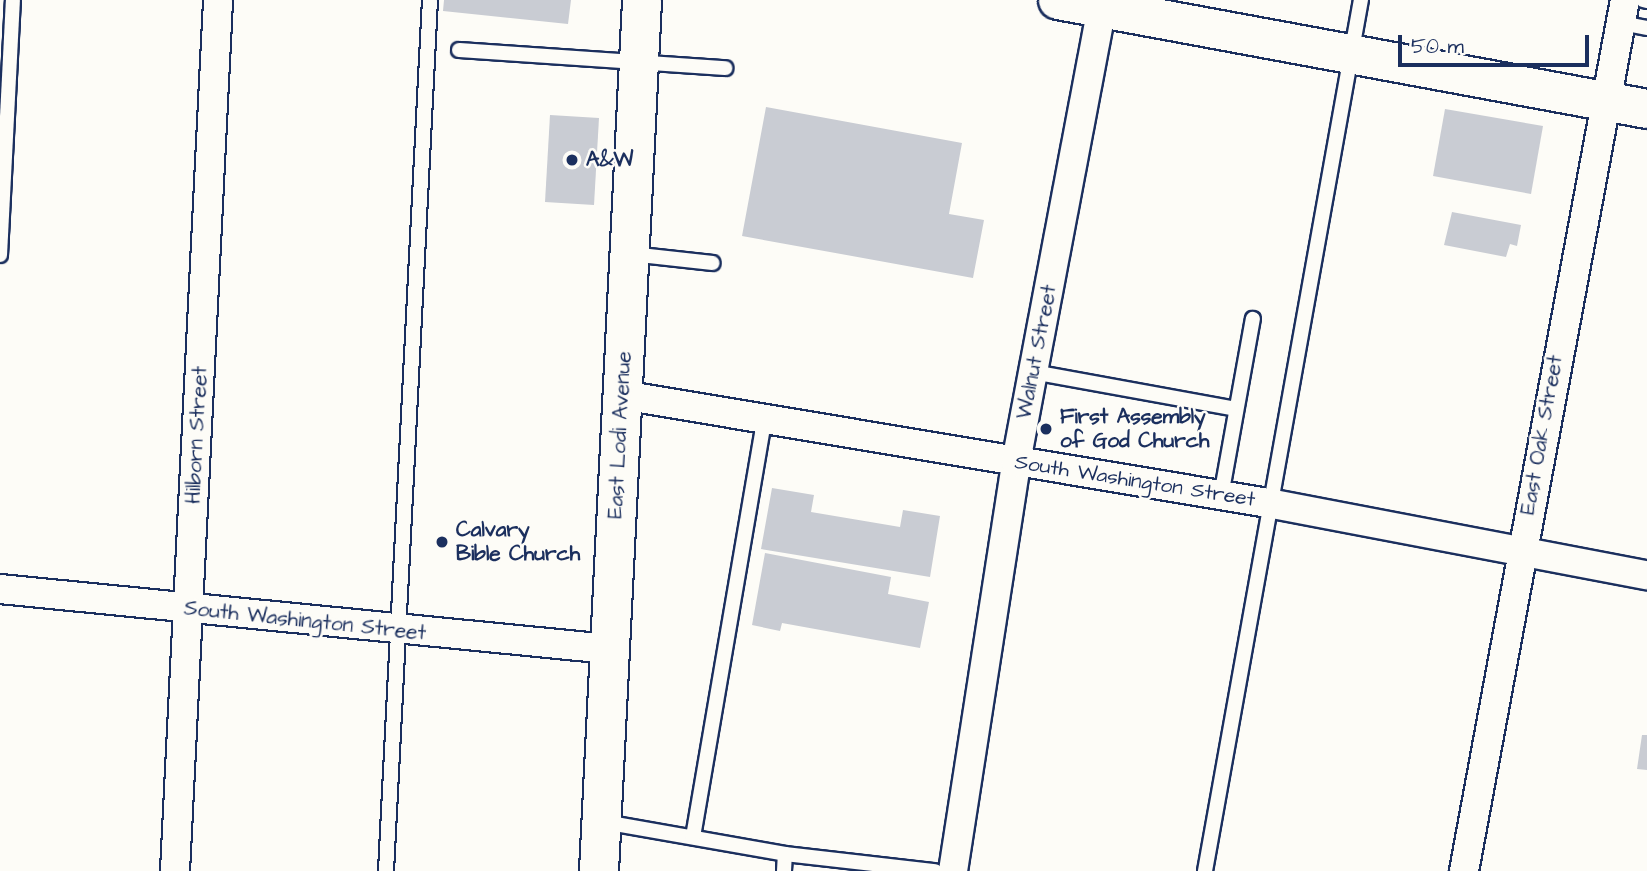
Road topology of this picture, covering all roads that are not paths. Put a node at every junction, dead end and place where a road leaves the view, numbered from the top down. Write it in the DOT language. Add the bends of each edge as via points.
graph roads {
  1 [pos="13,0"];
  2 [pos="218,0"];
  3 [pos="430,0"];
  4 [pos="642,0"];
  5 [pos="1058,0"];
  6 [pos="1361,0"];
  7 [pos="1102,4"];
  8 [pos="1631,17"];
  9 [pos="459,50"];
  10 [pos="1351,56"];
  11 [pos="639,59"];
  12 [pos="725,68"];
  13 [pos="1604,102"];
  14 [pos="1647,110"];
  15 [pos="629,254"];
  16 [pos="0,255"];
  17 [pos="713,263"];
  18 [pos="1252,319"];
  19 [pos="1034,372"];
  20 [pos="622,396"];
  21 [pos="1236,409"];
  22 [pos="765,417"];
  23 [pos="1016,462"];
  24 [pos="1221,496"];
  25 [pos="1268,503"];
  26 [pos="1521,551"];
  27 [pos="1647,575"];
  28 [pos="0,589"];
  29 [pos="188,608"];
  30 [pos="397,632"];
  31 [pos="610,649"];
  32 [pos="601,821"];
  33 [pos="693,838"];
  34 [pos="785,854"];
  35 [pos="175,871"];
  36 [pos="386,871"];
  37 [pos="599,871"];
  38 [pos="784,871"];
  39 [pos="935,871"];
  40 [pos="953,871"];
  41 [pos="1205,871"];
  42 [pos="1464,871"];
  1 -- 16 [label="lane"];
  2 -- 29 [label="street, Hilborn Street"];
  3 -- 30 [label="lane" via="408,513"];
  4 -- 11 [label="main road, East Lodi Avenue"];
  5 -- 7 [label="main road"];
  6 -- 10 [label="lane"];
  7 -- 10 [label="main road"];
  7 -- 19 [label="street, Walnut Street"];
  8 -- 13 [label="street, East Oak Street"];
  9 -- 11 [label="lane"];
  10 -- 13 [label="main road"];
  10 -- 25 [label="lane"];
  11 -- 12 [label="lane"];
  11 -- 15 [label="main road, East Lodi Avenue"];
  13 -- 14 [label="main road"];
  13 -- 26 [label="street, East Oak Street"];
  15 -- 17 [label="lane"];
  15 -- 20 [label="main road, East Lodi Avenue"];
  18 -- 21 [label="lane"];
  19 -- 21 [label="lane"];
  19 -- 23 [label="street, Walnut Street"];
  20 -- 22 [label="street, South Washington Street"];
  20 -- 31 [label="main road, East Lodi Avenue"];
  21 -- 24 [label="lane"];
  22 -- 23 [label="street, South Washington Street"];
  22 -- 33 [label="lane"];
  23 -- 24 [label="street, South Washington Street"];
  23 -- 40 [label="street, Walnut Street"];
  24 -- 25 [label="street, South Washington Street"];
  25 -- 26 [label="street, South Washington Street"];
  25 -- 41 [label="lane"];
  26 -- 27 [label="street, South Washington Street"];
  26 -- 42 [label="street, East Oak Street"];
  28 -- 29 [label="street, South Washington Street"];
  29 -- 30 [label="street, South Washington Street"];
  29 -- 35 [label="street, Hilborn Street"];
  30 -- 31 [label="street, South Washington Street"];
  30 -- 36 [label="lane"];
  31 -- 32 [label="main road, East Lodi Avenue"];
  32 -- 33 [label="lane"];
  32 -- 37 [label="main road, East Lodi Avenue"];
  33 -- 34 [label="lane"];
  34 -- 38 [label="lane"];
  34 -- 39 [label="lane"];
}
